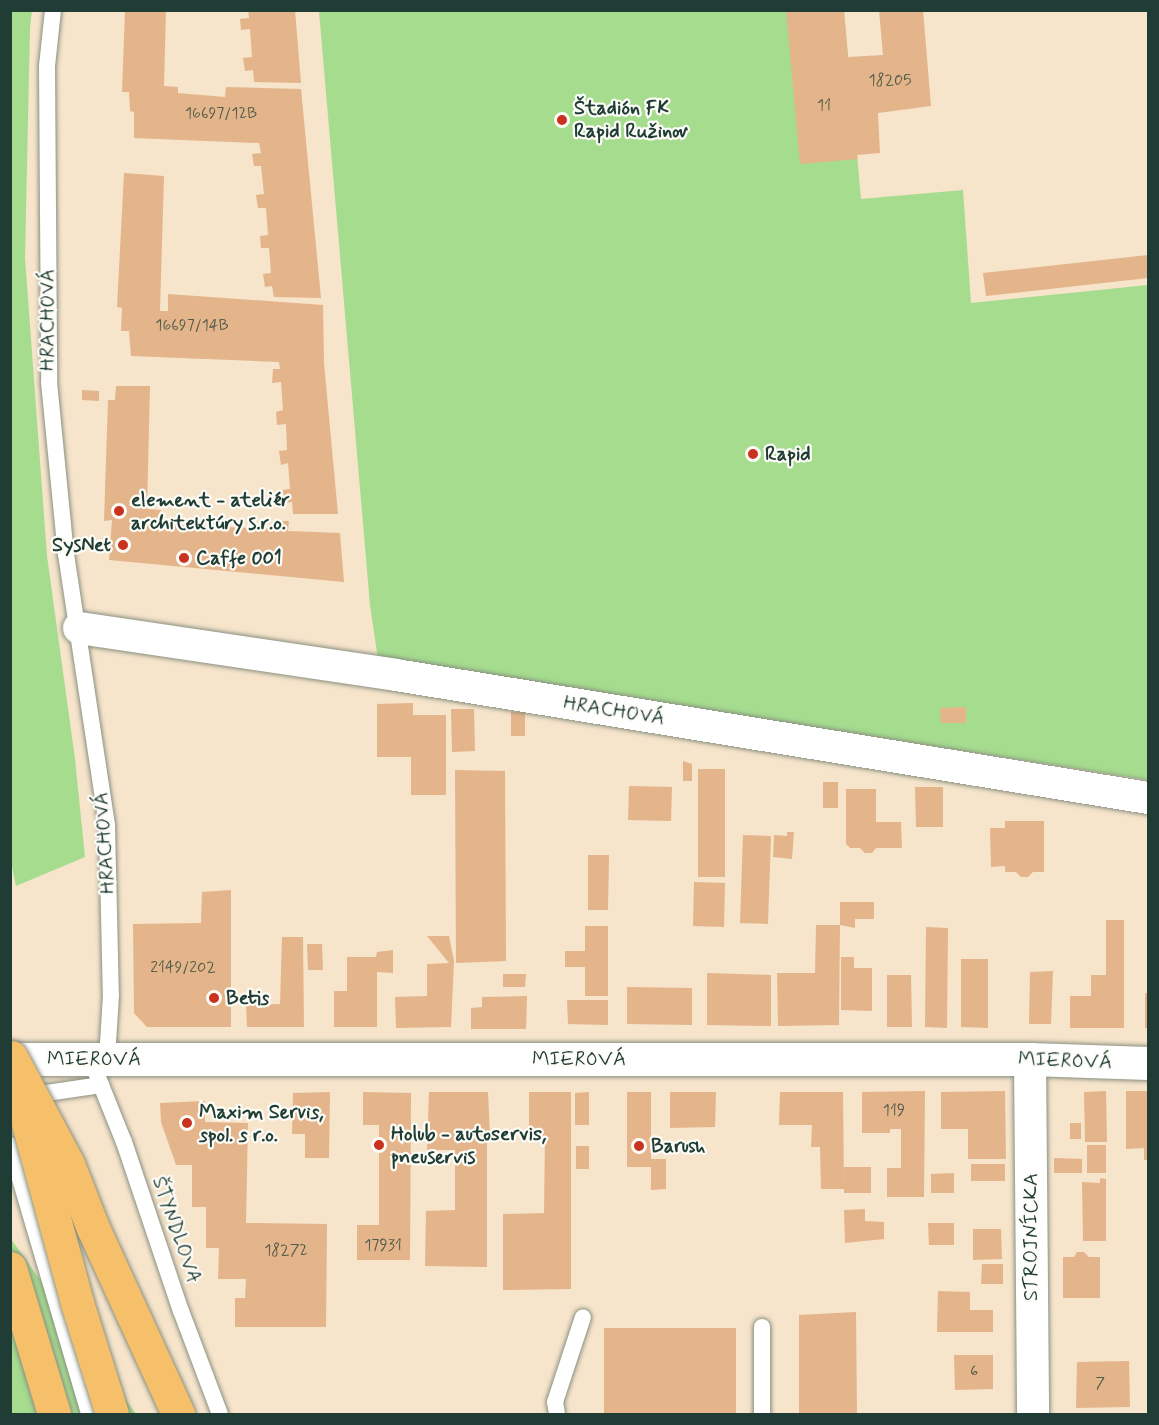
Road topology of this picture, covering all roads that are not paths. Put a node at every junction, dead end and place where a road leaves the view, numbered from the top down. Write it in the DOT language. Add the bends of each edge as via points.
graph roads {
  1 [pos="53,10"];
  2 [pos="79,628"];
  3 [pos="1149,798"];
  4 [pos="11,1057"];
  5 [pos="1030,1059"];
  6 [pos="1149,1063"];
  7 [pos="100,1068"];
  8 [pos="10,1098"];
  9 [pos="10,1145"];
  10 [pos="10,1268"];
  11 [pos="583,1317"];
  12 [pos="762,1327"];
  13 [pos="54,1414"];
  14 [pos="89,1414"];
  15 [pos="112,1414"];
  16 [pos="178,1414"];
  17 [pos="220,1414"];
  18 [pos="557,1414"];
  19 [pos="762,1414"];
  20 [pos="1033,1414"];
  1 -- 2 [label="lane, HRACHOVÁ" via="46,66 49,382 66,554"];
  2 -- 3 [label="street, HRACHOVÁ" via="408,677"];
  2 -- 7 [label="lane, HRACHOVÁ" via="107,825 111,995"];
  4 -- 7 [label="street, MIEROVÁ"];
  4 -- 15 [label="highway, bridge" via="49,1207"];
  4 -- 16 [label="highway, bridge" via="68,1164"];
  5 -- 6 [label="street, MIEROVÁ"];
  5 -- 7 [label="street, MIEROVÁ"];
  5 -- 20 [label="street, STROJNÍCKA"];
  7 -- 8 [label="lane"];
  7 -- 17 [label="lane, ŠTYNDLOVA" via="181,1311"];
  9 -- 14 [label="lane"];
  10 -- 13 [label="highway"];
  11 -- 18 [label="lane" via="555,1402"];
  12 -- 19 [label="lane"];
}
